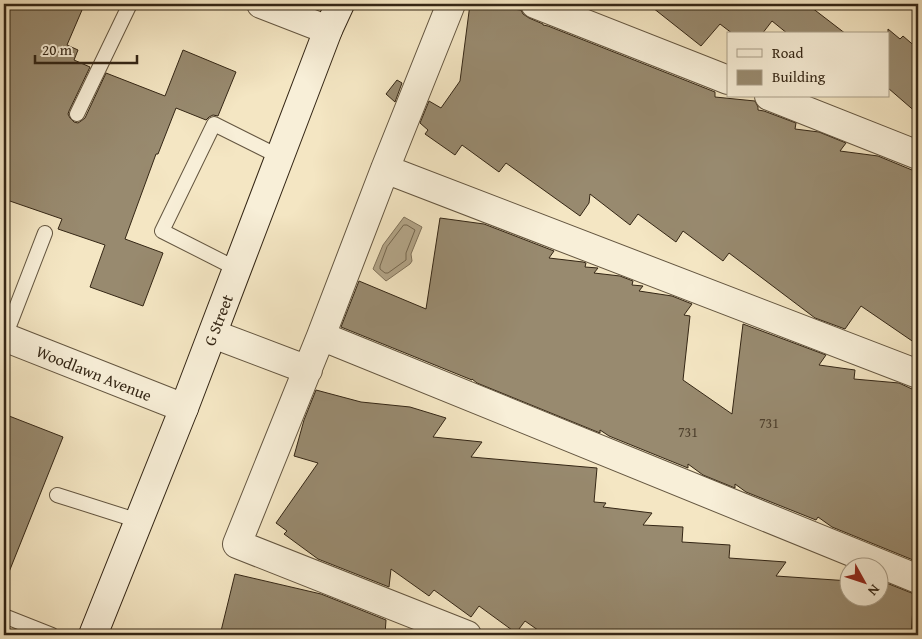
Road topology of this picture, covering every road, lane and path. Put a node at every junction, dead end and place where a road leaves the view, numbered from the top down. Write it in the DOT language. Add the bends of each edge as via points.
graph roads {
  1 [pos="130,4"];
  2 [pos="261,4"];
  3 [pos="340,4"];
  4 [pos="451,4"];
  5 [pos="535,4"];
  6 [pos="328,30"];
  7 [pos="727,80"];
  8 [pos="774,98"];
  9 [pos="78,114"];
  10 [pos="918,155"];
  11 [pos="280,157"];
  12 [pos="385,169"];
  13 [pos="45,233"];
  14 [pos="237,270"];
  15 [pos="213,334"];
  16 [pos="321,336"];
  17 [pos="4,338"];
  18 [pos="308,370"];
  19 [pos="918,374"];
  20 [pos="184,408"];
  21 [pos="57,495"];
  22 [pos="139,521"];
  23 [pos="918,579"];
  24 [pos="4,616"];
  25 [pos="52,635"];
  26 [pos="93,635"];
  27 [pos="467,635"];
  1 -- 9 [label="lane"];
  2 -- 6 [label="street"];
  3 -- 6 [label="street, G Street"];
  4 -- 12 [label="street"];
  5 -- 7 [label="street"];
  6 -- 11 [label="street, G Street"];
  8 -- 10 [label="street"];
  11 -- 14 [label="street, G Street"];
  11 -- 14 [label="lane" via="214,124 162,231"];
  12 -- 16 [label="street"];
  12 -- 19 [label="street"];
  13 -- 17 [label="lane"];
  14 -- 15 [label="street, G Street"];
  15 -- 18 [label="street"];
  15 -- 20 [label="street, G Street"];
  16 -- 18 [label="street"];
  16 -- 23 [label="street"];
  17 -- 20 [label="street, Woodlawn Avenue"];
  18 -- 27 [label="street" via="237,544"];
  20 -- 22 [label="street, G Street"];
  21 -- 22 [label="lane"];
  22 -- 26 [label="street, G Street"];
  24 -- 25 [label="lane"];
}
